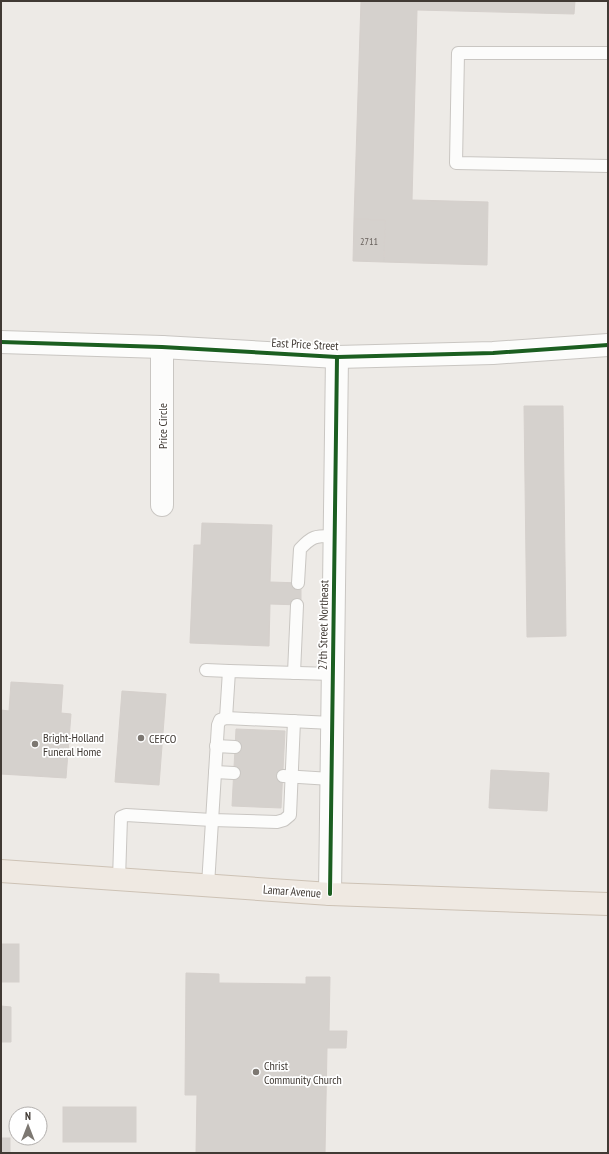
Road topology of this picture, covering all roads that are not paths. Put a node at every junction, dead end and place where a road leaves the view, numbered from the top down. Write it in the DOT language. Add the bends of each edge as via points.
graph roads {
  1 [pos="608,53"];
  2 [pos="608,166"];
  3 [pos="1,342"];
  4 [pos="608,345"];
  5 [pos="162,347"];
  6 [pos="336,357"];
  7 [pos="162,505"];
  8 [pos="335,536"];
  9 [pos="298,583"];
  10 [pos="297,604"];
  11 [pos="206,670"];
  12 [pos="229,671"];
  13 [pos="294,673"];
  14 [pos="333,674"];
  15 [pos="226,718"];
  16 [pos="294,721"];
  17 [pos="332,723"];
  18 [pos="216,746"];
  19 [pos="236,747"];
  20 [pos="215,772"];
  21 [pos="234,774"];
  22 [pos="288,777"];
  23 [pos="331,779"];
  24 [pos="212,820"];
  25 [pos="1,871"];
  26 [pos="119,879"];
  27 [pos="208,885"];
  28 [pos="330,894"];
  29 [pos="608,904"];
  1 -- 2 [label="lane" via="458,53 456,163"];
  3 -- 5 [label="street, East Price Street"];
  4 -- 6 [label="street, East Price Street" via="493,353"];
  5 -- 6 [label="street, East Price Street"];
  5 -- 7 [label="street, Price Circle"];
  6 -- 8 [label="street, 27th Street Northeast"];
  8 -- 9 [label="lane" via="309,539 300,549"];
  8 -- 14 [label="street, 27th Street Northeast"];
  10 -- 13 [label="lane"];
  11 -- 12 [label="lane"];
  12 -- 13 [label="lane"];
  12 -- 15 [label="lane"];
  13 -- 14 [label="lane"];
  14 -- 17 [label="street, 27th Street Northeast"];
  15 -- 16 [label="lane"];
  15 -- 18 [label="lane" via="220,720 218,725"];
  16 -- 17 [label="lane"];
  16 -- 22 [label="lane"];
  17 -- 23 [label="street, 27th Street Northeast"];
  18 -- 19 [label="lane"];
  18 -- 20 [label="lane"];
  20 -- 21 [label="lane"];
  20 -- 24 [label="lane"];
  22 -- 23 [label="lane"];
  22 -- 24 [label="lane" via="290,815 284,820"];
  23 -- 28 [label="street, 27th Street Northeast"];
  24 -- 26 [label="lane" via="126,815 121,817"];
  24 -- 27 [label="lane"];
  25 -- 26 [label="main road, Lamar Avenue"];
  26 -- 27 [label="main road, Lamar Avenue"];
  27 -- 28 [label="main road, Lamar Avenue"];
  28 -- 29 [label="main road, Lamar Avenue"];
}
